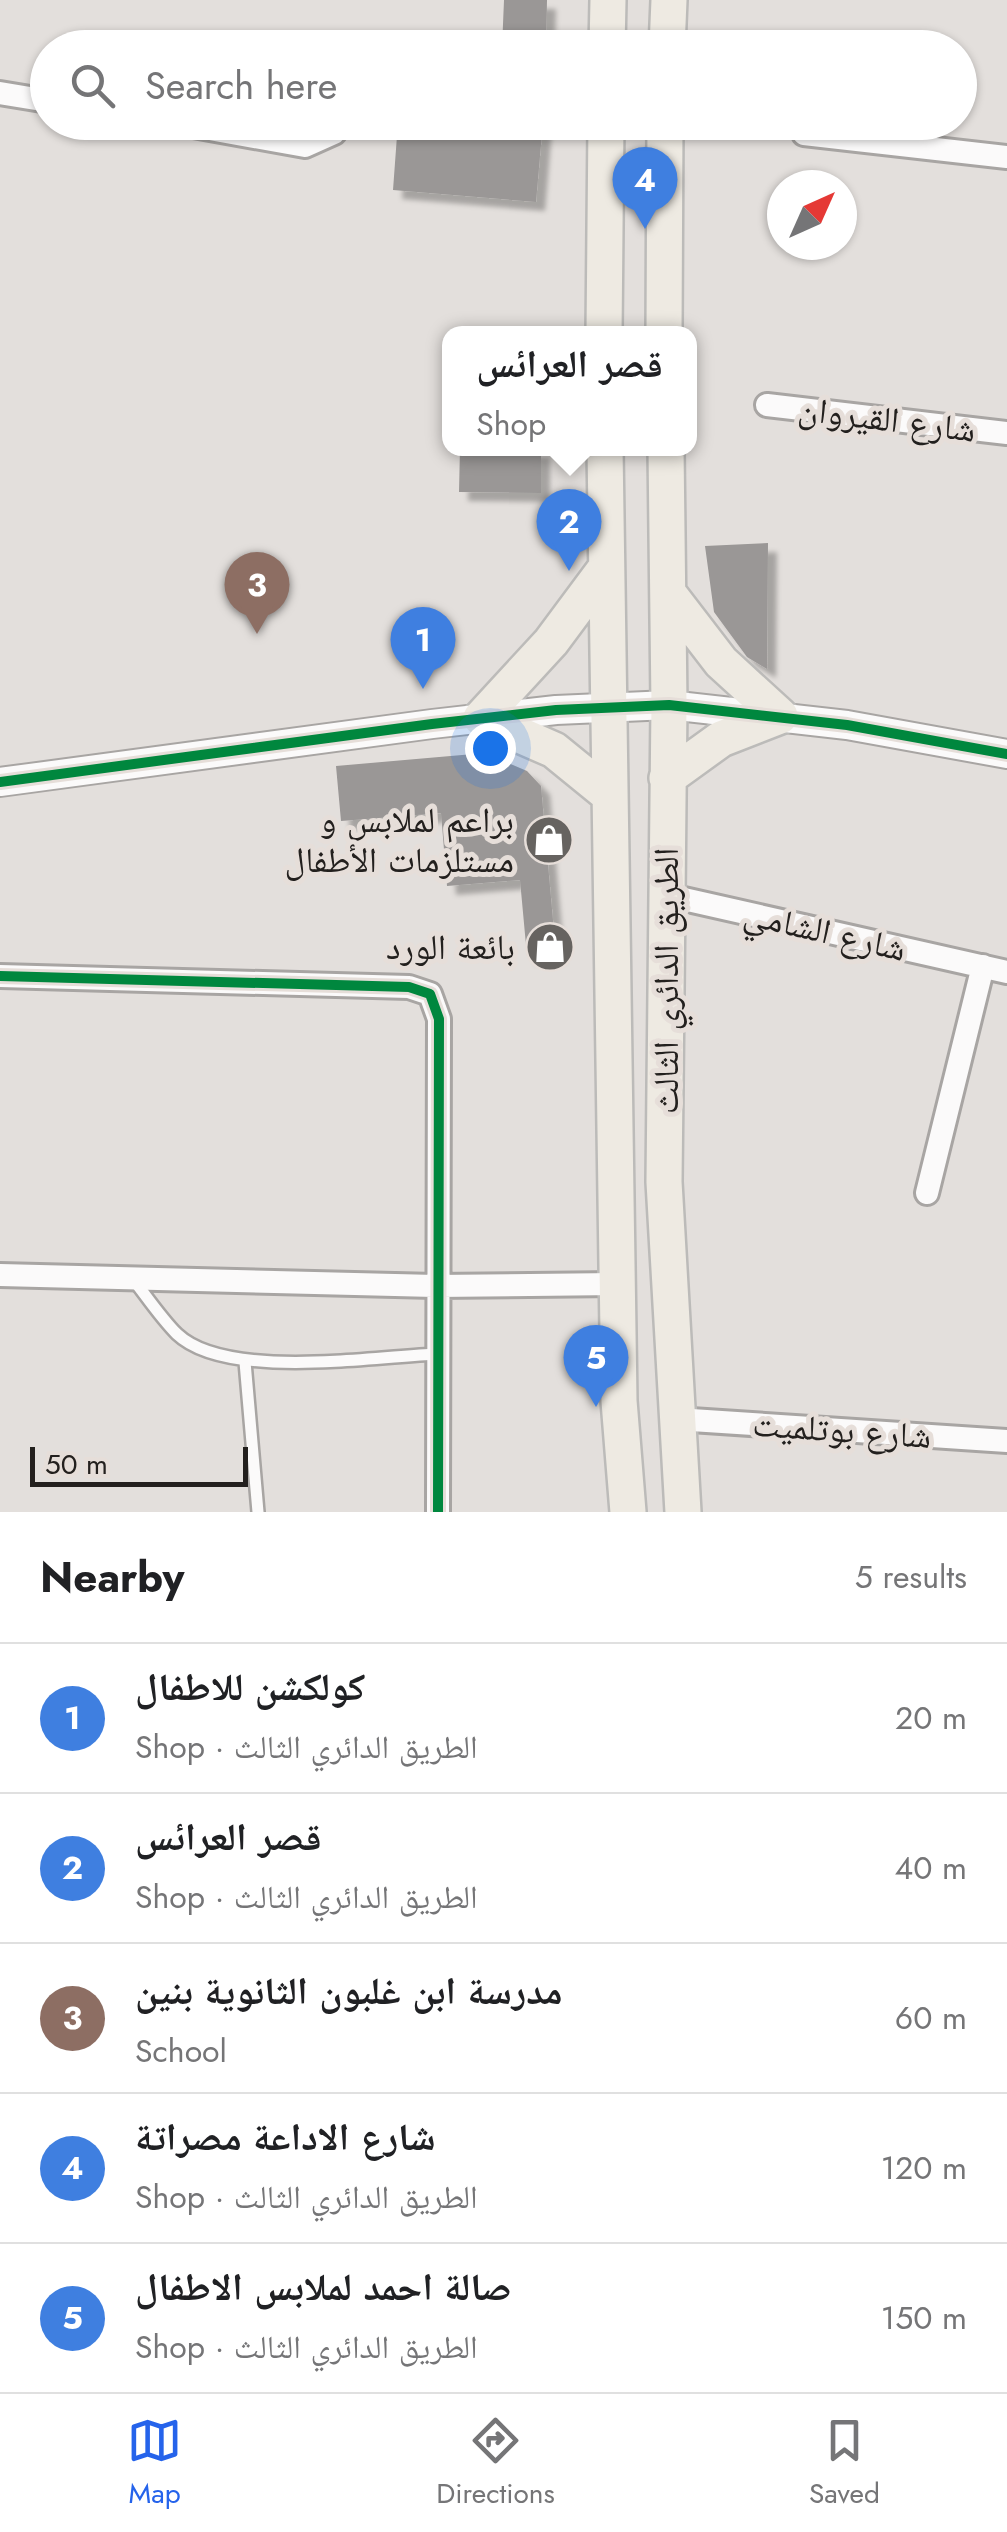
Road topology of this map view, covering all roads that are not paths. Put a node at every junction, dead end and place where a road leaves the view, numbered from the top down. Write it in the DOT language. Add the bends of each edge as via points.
graph roads {
  1 [pos="608,0"];
  2 [pos="669,0"];
  3 [pos="607,30"];
  4 [pos="668,30"];
  5 [pos="0,92"];
  6 [pos="30,98"];
  7 [pos="272,140"];
  8 [pos="318,140"];
  9 [pos="606,140"];
  10 [pos="665,140"];
  11 [pos="855,140"];
  12 [pos="1007,158"];
  13 [pos="604,326"];
  14 [pos="664,326"];
  15 [pos="767,405"];
  16 [pos="1007,433"];
  17 [pos="605,456"];
  18 [pos="666,456"];
  19 [pos="606,568"];
  20 [pos="668,593"];
  21 [pos="669,705"];
  22 [pos="607,708"];
  23 [pos="780,716"];
  24 [pos="481,718"];
  25 [pos="1007,754"];
  26 [pos="667,778"];
  27 [pos="0,782"];
  28 [pos="608,794"];
  29 [pos="666,895"];
  30 [pos="982,966"];
  31 [pos="1007,972"];
  32 [pos="0,976"];
  33 [pos="927,1193"];
  34 [pos="0,1274"];
  35 [pos="132,1278"];
  36 [pos="617,1284"];
  37 [pos="435,1286"];
  38 [pos="436,1354"];
  39 [pos="246,1362"];
  40 [pos="676,1419"];
  41 [pos="1007,1440"];
  42 [pos="258,1512"];
  43 [pos="438,1512"];
  44 [pos="628,1512"];
  45 [pos="683,1512"];
  1 -- 3 [label="main road"];
  2 -- 4 [label="main road"];
  5 -- 6 [label="street"];
  7 -- 8 [label="street" via="305,146"];
  9 -- 13 [label="main road"];
  10 -- 14 [label="main road"];
  11 -- 12 [label="street"];
  15 -- 16 [label="street, شارع القيروان"];
  17 -- 19 [label="main road, الطريق الدائري الثالث"];
  18 -- 20 [label="main road, الطريق الدائري الثالث"];
  19 -- 22 [label="main road, الطريق الدائري الثالث"];
  19 -- 24 [label="main road" via="551,642"];
  20 -- 21 [label="main road, الطريق الدائري الثالث"];
  20 -- 23 [label="main road" via="721,662"];
  21 -- 22 [label="street"];
  21 -- 23 [label="street"];
  21 -- 26 [label="main road, الطريق الدائري الثالث"];
  22 -- 24 [label="street"];
  22 -- 28 [label="main road, الطريق الدائري الثالث"];
  23 -- 25 [label="street"];
  23 -- 26 [label="main road" via="732,734"];
  24 -- 27 [label="street"];
  24 -- 28 [label="main road" via="554,750"];
  26 -- 29 [label="main road, الطريق الدائري الثالث"];
  28 -- 36 [label="main road, الطريق الدائري الثالث"];
  29 -- 30 [label="street, شارع الشامي"];
  29 -- 40 [label="main road, الطريق الدائري الثالث" via="664,1182"];
  30 -- 31 [label="street, شارع الشامي"];
  30 -- 33 [label="street"];
  32 -- 37 [label="street" via="409,986 430,994 439,1019"];
  34 -- 35 [label="street"];
  35 -- 37 [label="street"];
  35 -- 39 [label="lane" via="179,1336 213,1355"];
  36 -- 37 [label="street"];
  36 -- 44 [label="main road, الطريق الدائري الثالث"];
  37 -- 38 [label="street"];
  38 -- 39 [label="lane"];
  38 -- 43 [label="street"];
  39 -- 42 [label="lane"];
  40 -- 41 [label="street, شارع بوتلميت"];
  40 -- 45 [label="main road, الطريق الدائري الثالث"];
}
